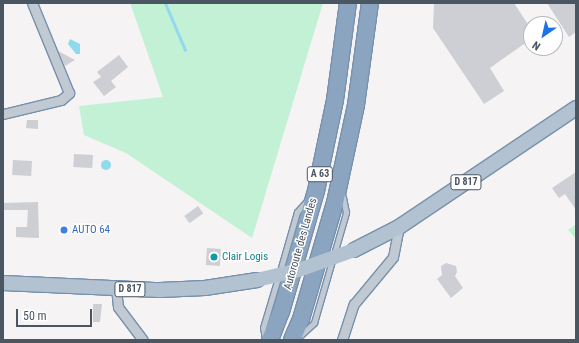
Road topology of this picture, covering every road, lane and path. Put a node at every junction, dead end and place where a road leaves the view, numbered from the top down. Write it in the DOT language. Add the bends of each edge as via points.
graph roads {
  1 [pos="32,3"];
  2 [pos="348,3"];
  3 [pos="370,3"];
  4 [pos="576,108"];
  5 [pos="3,114"];
  6 [pos="316,191"];
  7 [pos="399,227"];
  8 [pos="3,283"];
  9 [pos="116,288"];
  10 [pos="143,340"];
  11 [pos="265,340"];
  12 [pos="270,340"];
  13 [pos="293,340"];
  14 [pos="342,340"];
  1 -- 5 [label="street" via="69,93 61,100"];
  2 -- 6 [label="highway, Autoroute des Landes / A 63" via="335,100"];
  3 -- 13 [label="highway, Autoroute des Landes / A 63" via="356,105 340,184 325,241"];
  4 -- 7 [label="main road, D 817"];
  6 -- 11 [label="lane" via="297,212 263,328"];
  6 -- 12 [label="highway, Autoroute des Landes / A 63" via="281,312"];
  7 -- 9 [label="main road, D 817, bridge" via="354,250 299,270 257,280 205,288"];
  7 -- 14 [label="street" via="393,257 354,304"];
  8 -- 9 [label="main road, D 817"];
  9 -- 10 [label="street" via="118,307"];
}
